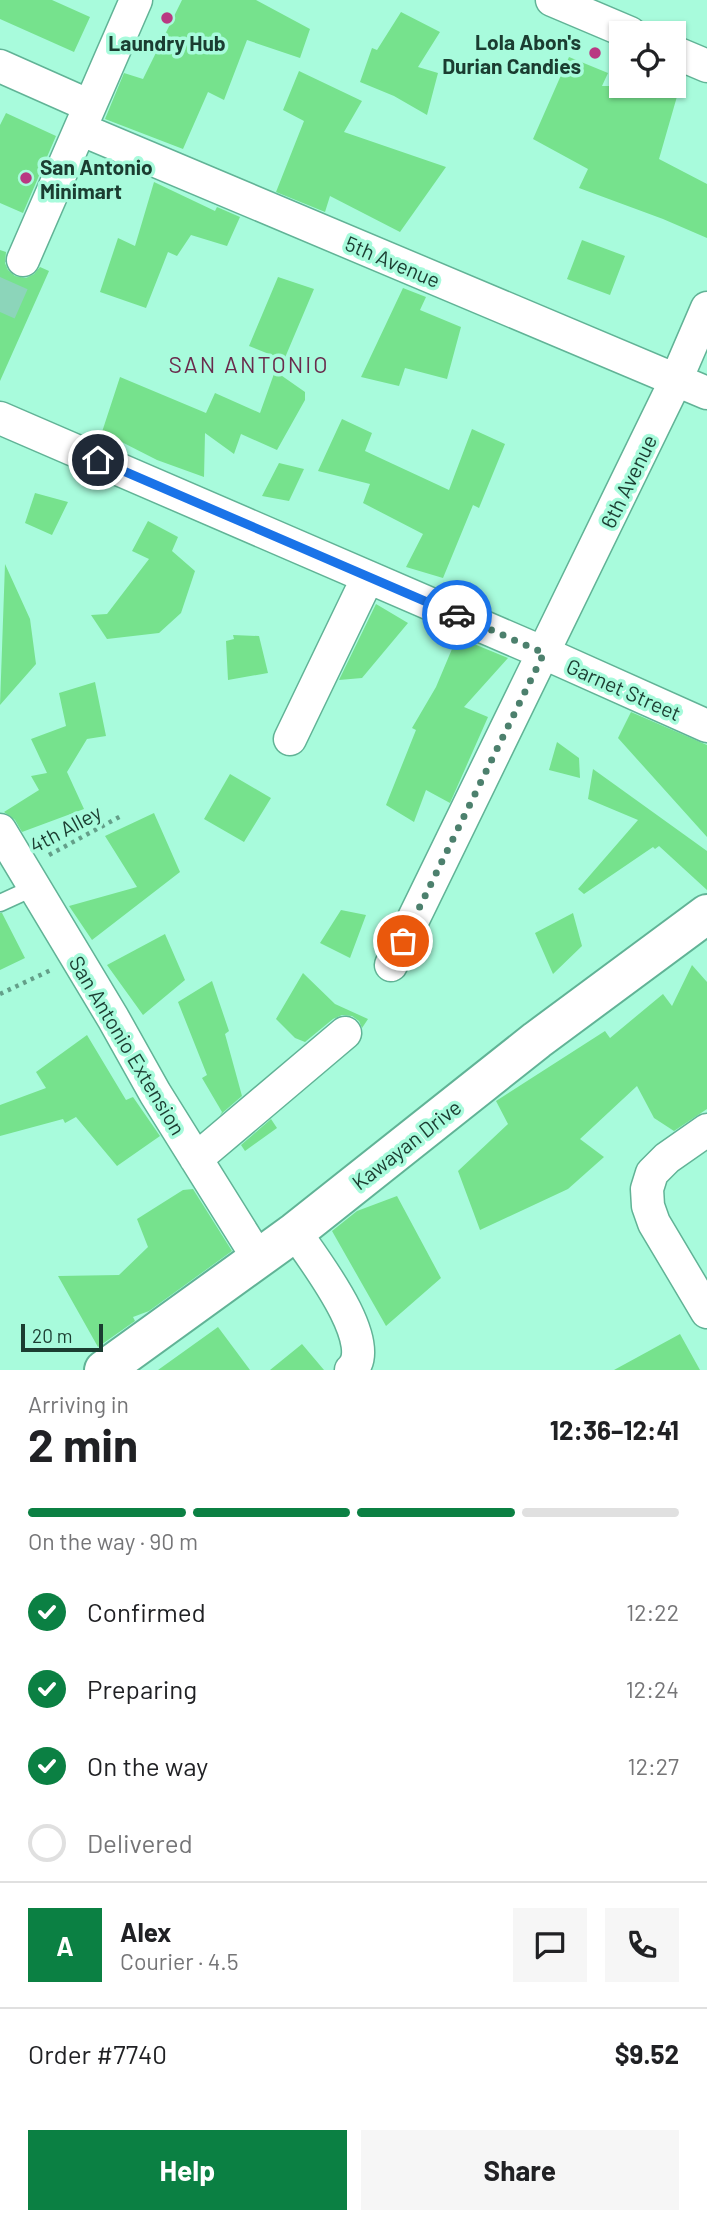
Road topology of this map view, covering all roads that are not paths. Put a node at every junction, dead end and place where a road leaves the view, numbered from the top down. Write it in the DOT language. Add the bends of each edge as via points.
graph roads {
  1 [pos="136,0"];
  2 [pos="552,0"];
  3 [pos="609,24"];
  4 [pos="686,57"];
  5 [pos="0,66"];
  6 [pos="707,66"];
  7 [pos="85,117"];
  8 [pos="23,260"];
  9 [pos="707,308"];
  10 [pos="676,380"];
  11 [pos="707,393"];
  12 [pos="0,418"];
  13 [pos="368,576"];
  14 [pos="544,653"];
  15 [pos="707,726"];
  16 [pos="290,739"];
  17 [pos="0,830"];
  18 [pos="29,878"];
  19 [pos="0,903"];
  20 [pos="707,914"];
  21 [pos="391,965"];
  22 [pos="345,1033"];
  23 [pos="707,1130"];
  24 [pos="196,1159"];
  25 [pos="295,1232"];
  26 [pos="258,1258"];
  27 [pos="707,1312"];
  28 [pos="104,1370"];
  29 [pos="351,1370"];
  1 -- 7 [label="street"];
  2 -- 3 [label="street"];
  4 -- 6 [label="street"];
  5 -- 7 [label="street, 5th Avenue"];
  7 -- 8 [label="street"];
  7 -- 10 [label="street, 5th Avenue"];
  9 -- 10 [label="street, 6th Avenue"];
  10 -- 11 [label="street, 5th Avenue"];
  10 -- 14 [label="street, 6th Avenue"];
  12 -- 13 [label="street, Garnet Street"];
  13 -- 14 [label="street, Garnet Street"];
  13 -- 16 [label="street"];
  14 -- 15 [label="street, Garnet Street"];
  14 -- 21 [label="street, 6th Avenue"];
  17 -- 18 [label="street, San Antonio Extension"];
  18 -- 19 [label="lane"];
  18 -- 24 [label="street, San Antonio Extension"];
  20 -- 25 [label="street, Kawayan Drive" via="537,1040"];
  22 -- 24 [label="street"];
  23 -- 27 [label="street" via="667,1158 652,1174 647,1189 654,1223"];
  24 -- 26 [label="street, San Antonio Extension"];
  25 -- 26 [label="street, Kawayan Drive"];
  25 -- 29 [label="street" via="355,1331 359,1356"];
  26 -- 28 [label="street, Kawayan Drive"];
}
